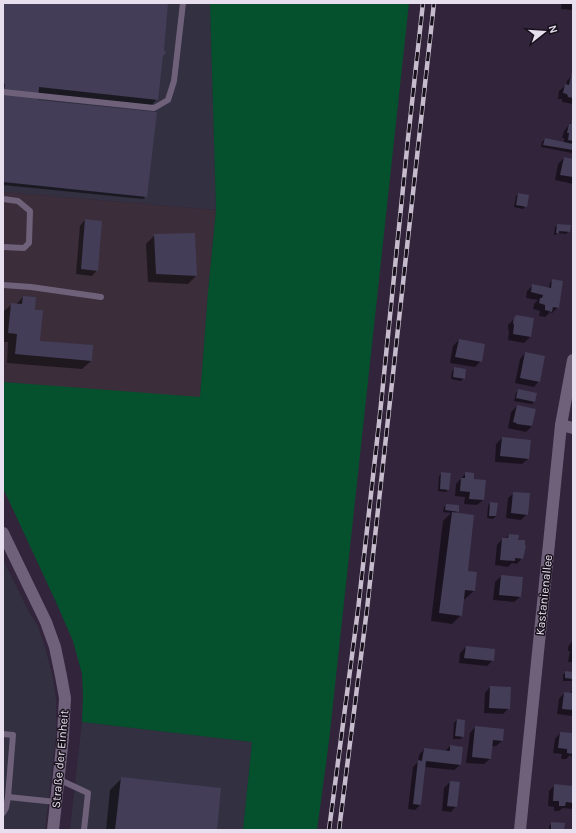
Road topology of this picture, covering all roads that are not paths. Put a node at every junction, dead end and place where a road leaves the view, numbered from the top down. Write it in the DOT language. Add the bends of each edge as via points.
graph roads {
  1 [pos="183,3"];
  2 [pos="3,92"];
  3 [pos="3,199"];
  4 [pos="3,247"];
  5 [pos="3,285"];
  6 [pos="100,297"];
  7 [pos="573,360"];
  8 [pos="561,425"];
  9 [pos="573,428"];
  10 [pos="3,533"];
  11 [pos="3,734"];
  12 [pos="58,779"];
  13 [pos="8,797"];
  14 [pos="56,802"];
  15 [pos="3,813"];
  16 [pos="53,830"];
  17 [pos="84,830"];
  18 [pos="520,830"];
  1 -- 2 [label="lane" via="174,81 168,100 154,108"];
  3 -- 4 [label="lane" via="18,201 30,211 29,244 24,248"];
  5 -- 6 [label="lane"];
  7 -- 8 [label="street, Kastanienallee"];
  8 -- 9 [label="street"];
  8 -- 18 [label="street, Kastanienallee"];
  10 -- 12 [label="street, Straße der Einheit" via="46,622 55,647 65,698"];
  11 -- 13 [label="lane" via="13,735"];
  12 -- 14 [label="street, Straße der Einheit"];
  12 -- 17 [label="lane" via="88,793"];
  13 -- 14 [label="lane"];
  13 -- 15 [label="lane"];
  14 -- 16 [label="street, Straße der Einheit"];
}
